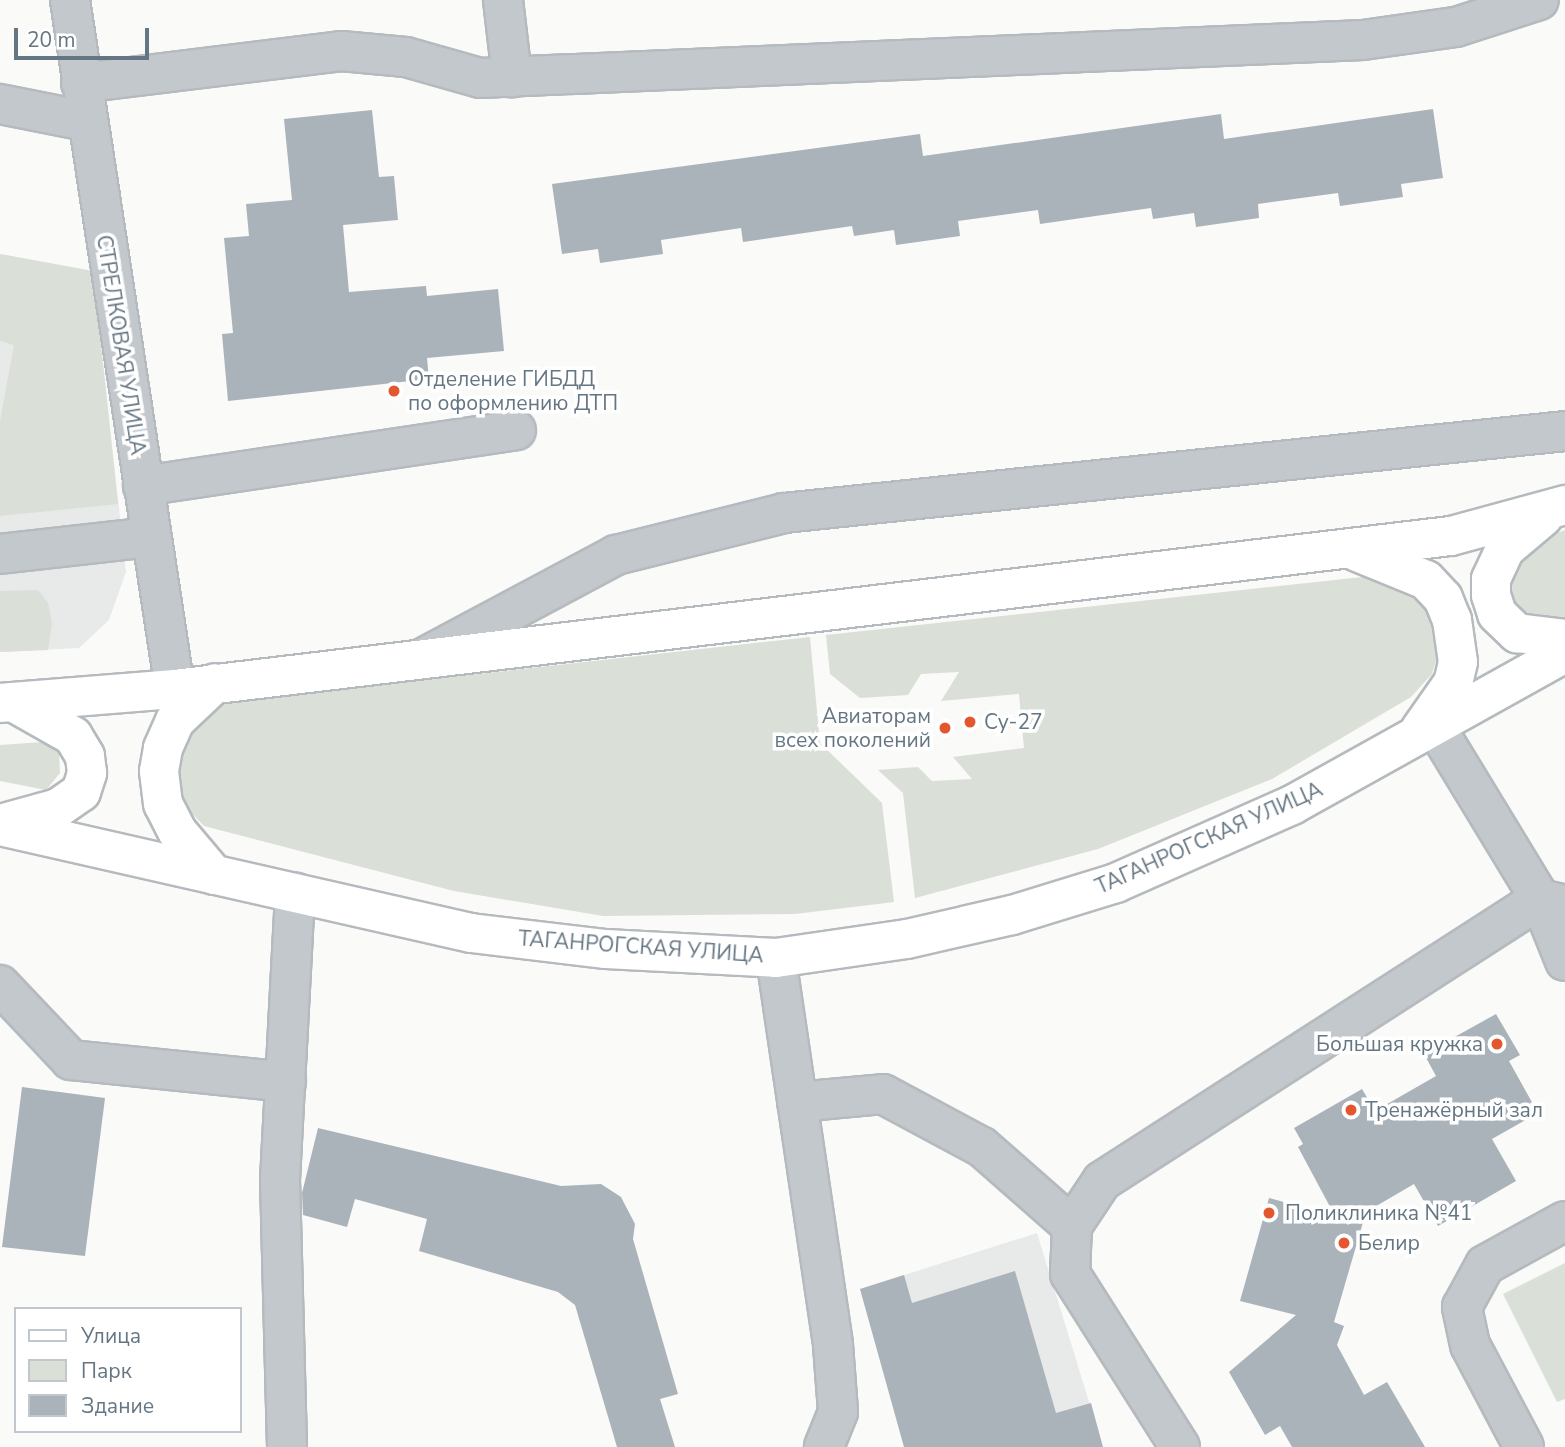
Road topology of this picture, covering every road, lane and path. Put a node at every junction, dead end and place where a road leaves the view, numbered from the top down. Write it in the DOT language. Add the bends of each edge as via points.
graph roads {
  1 [pos="70,0"];
  2 [pos="503,0"];
  3 [pos="1539,0"];
  4 [pos="512,77"];
  5 [pos="80,83"];
  6 [pos="0,104"];
  7 [pos="86,121"];
  8 [pos="516,429"];
  9 [pos="1565,431"];
  10 [pos="143,486"];
  11 [pos="1558,508"];
  12 [pos="151,537"];
  13 [pos="1346,549"];
  14 [pos="0,554"];
  15 [pos="1565,639"];
  16 [pos="1565,653"];
  17 [pos="421,659"];
  18 [pos="215,683"];
  19 [pos="175,689"];
  20 [pos="6,702"];
  21 [pos="1425,732"];
  22 [pos="0,825"];
  23 [pos="214,875"];
  24 [pos="295,892"];
  25 [pos="1553,902"];
  26 [pos="776,958"];
  27 [pos="1565,961"];
  28 [pos="0,985"];
  29 [pos="286,1082"];
  30 [pos="797,1102"];
  31 [pos="1565,1221"];
  32 [pos="1072,1226"];
  33 [pos="287,1447"];
  34 [pos="824,1447"];
  35 [pos="1180,1447"];
  36 [pos="1524,1447"];
  1 -- 5 [label="street, СТРЕЛКОВАЯ УЛИЦА"];
  2 -- 4 [label="street"];
  3 -- 4 [label="street" via="1456,27 1363,40"];
  4 -- 5 [label="street" via="480,78 406,57 341,51"];
  5 -- 7 [label="street, СТРЕЛКОВАЯ УЛИЦА"];
  6 -- 7 [label="street"];
  7 -- 10 [label="street, СТРЕЛКОВАЯ УЛИЦА"];
  8 -- 10 [label="street"];
  9 -- 17 [label="street" via="784,513 617,555"];
  10 -- 12 [label="street, СТРЕЛКОВАЯ УЛИЦА"];
  11 -- 13 [label="main road" via="1451,536"];
  11 -- 15 [label="main road" via="1505,549 1491,579 1491,595 1497,614 1517,633"];
  12 -- 14 [label="street"];
  12 -- 19 [label="street, СТРЕЛКОВАЯ УЛИЦА"];
  13 -- 17 [label="main road"];
  13 -- 21 [label="main road" via="1405,568 1426,580 1443,598 1458,652 1453,683"];
  16 -- 21 [label="main road, ТАГАНРОГСКАЯ УЛИЦА"];
  17 -- 18 [label="main road"];
  18 -- 19 [label="main road"];
  18 -- 23 [label="main road" via="175,721 159,771 163,804 177,831"];
  19 -- 20 [label="main road"];
  20 -- 22 [label="main road" via="73,736 85,756 87,773 80,792 58,808"];
  21 -- 25 [label="street"];
  21 -- 26 [label="main road, ТАГАНРОГСКАЯ УЛИЦА" via="1292,805 1116,883 1012,915 907,939"];
  22 -- 23 [label="main road, ТАГАНРОГСКАЯ УЛИЦА"];
  23 -- 24 [label="main road, ТАГАНРОГСКАЯ УЛИЦА"];
  24 -- 26 [label="main road, ТАГАНРОГСКАЯ УЛИЦА" via="471,933 606,948"];
  24 -- 29 [label="street"];
  25 -- 27 [label="street"];
  25 -- 32 [label="street" via="1102,1181"];
  26 -- 30 [label="street"];
  28 -- 29 [label="street" via="71,1060"];
  29 -- 33 [label="street" via="281,1180"];
  30 -- 32 [label="street" via="883,1094 982,1147"];
  30 -- 34 [label="street" via="833,1345 838,1412"];
  31 -- 36 [label="street" via="1485,1265 1462,1307 1470,1345"];
  32 -- 35 [label="street" via="1070,1274"];
}
